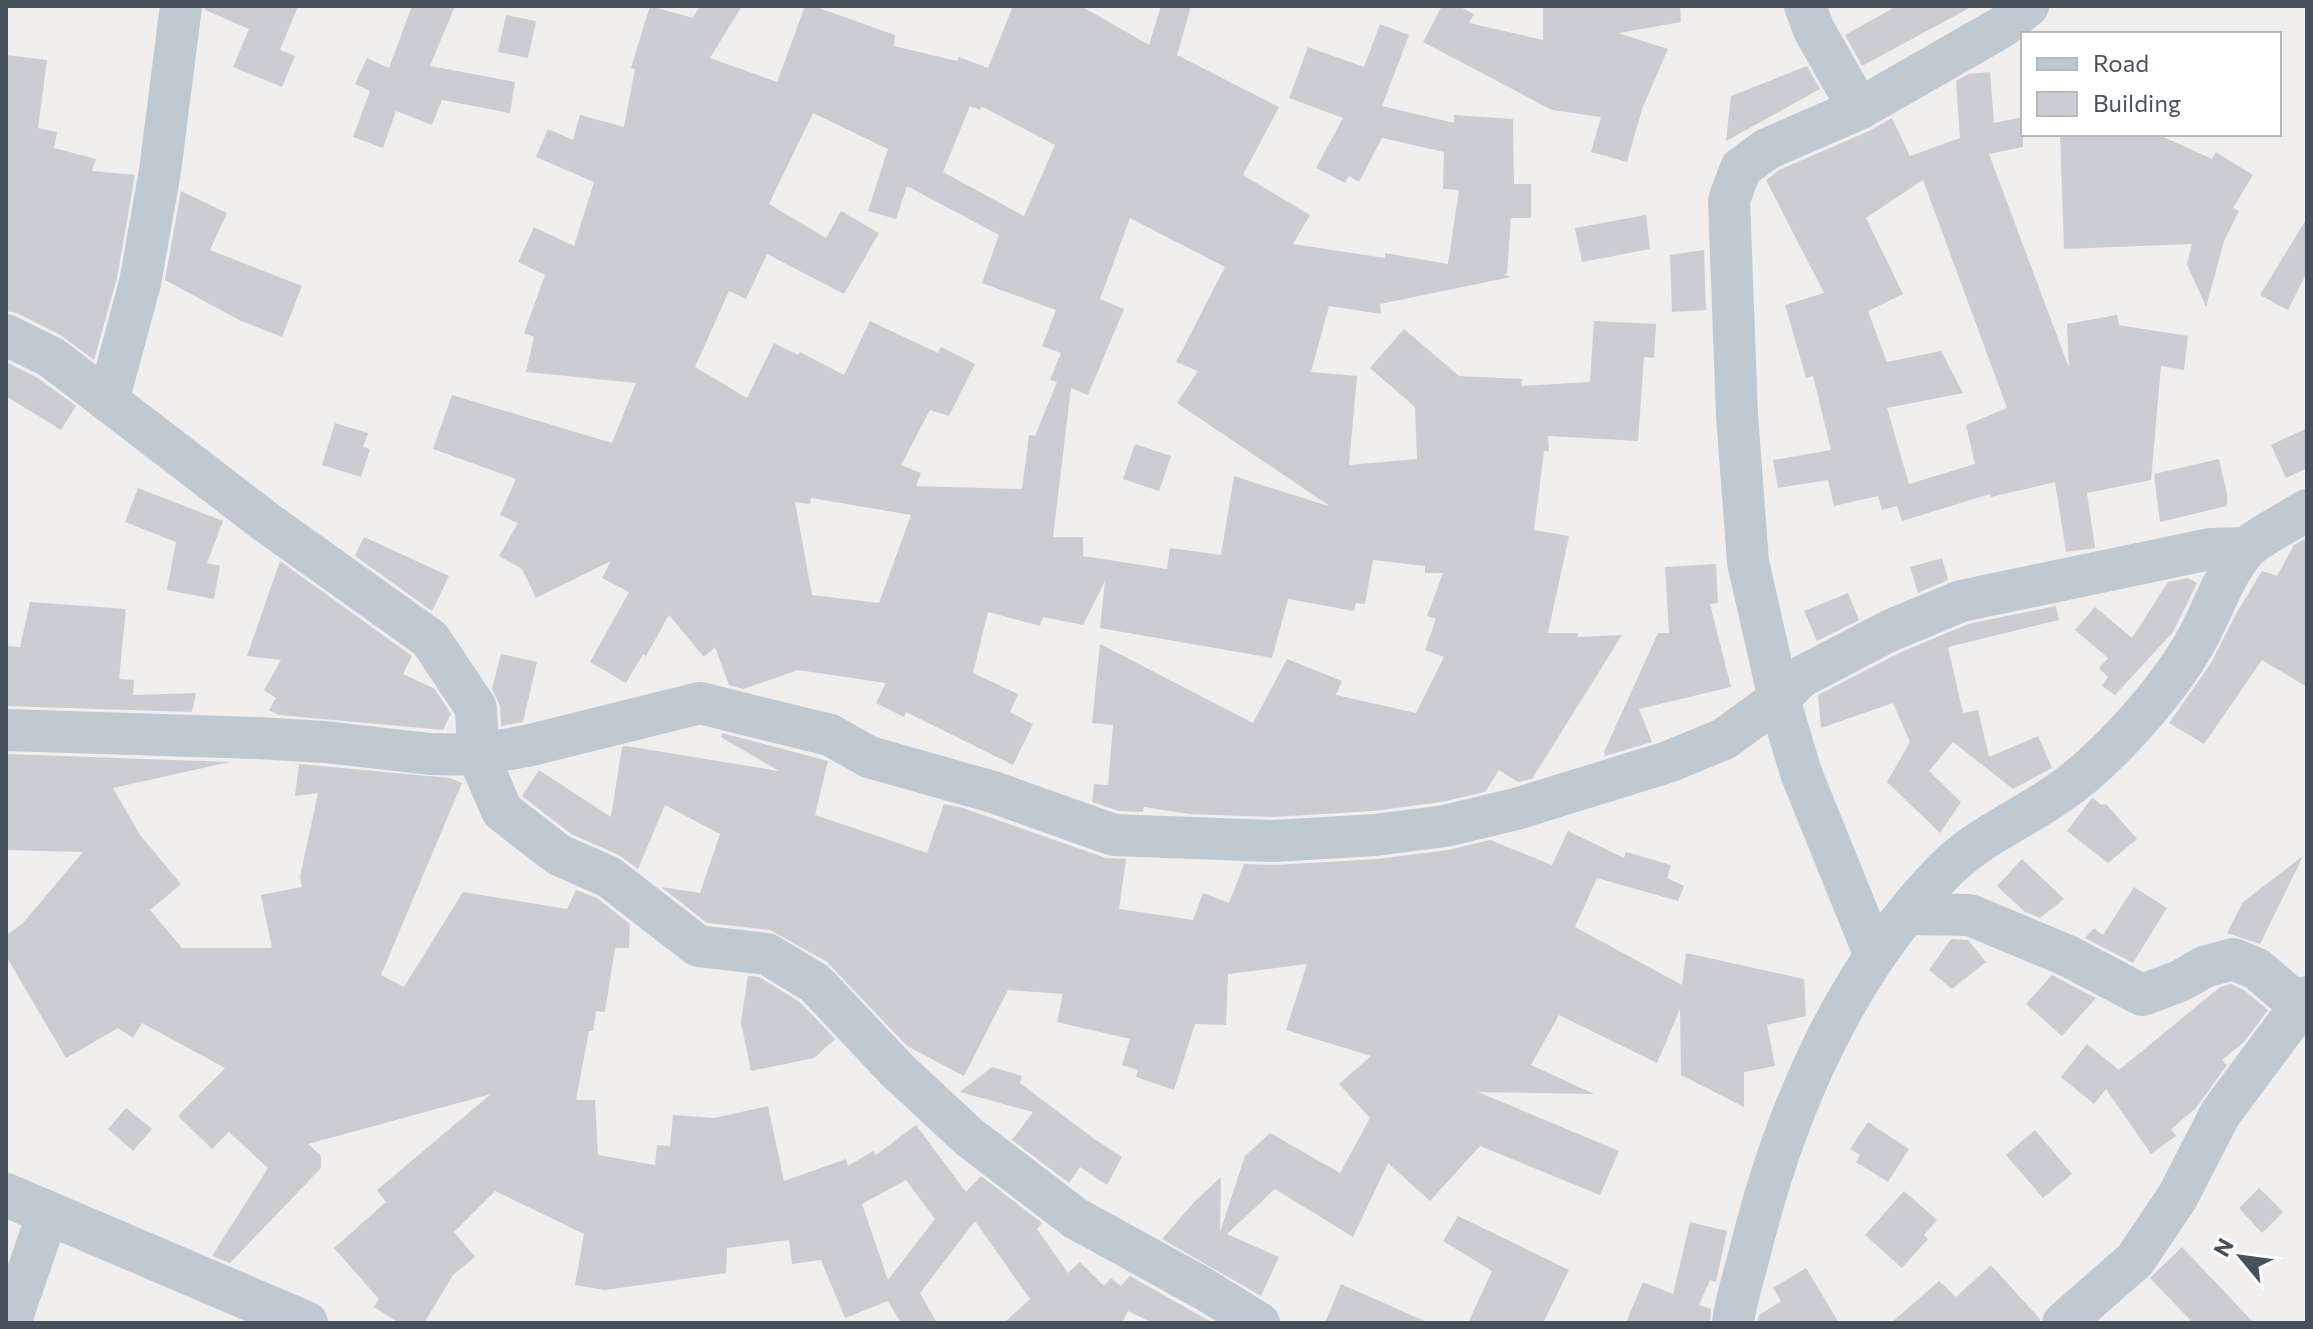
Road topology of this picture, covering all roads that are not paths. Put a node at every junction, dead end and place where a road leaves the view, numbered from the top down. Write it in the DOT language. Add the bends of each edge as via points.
graph roads {
  1 [pos="181,6"];
  2 [pos="2028,6"];
  3 [pos="1814,14"];
  4 [pos="1859,109"];
  5 [pos="6,335"];
  6 [pos="108,401"];
  7 [pos="2307,510"];
  8 [pos="2247,548"];
  9 [pos="1779,699"];
  10 [pos="6,730"];
  11 [pos="478,755"];
  12 [pos="1907,914"];
  13 [pos="1875,956"];
  14 [pos="2304,1005"];
  15 [pos="6,1195"];
  16 [pos="48,1213"];
  17 [pos="10,1323"];
  18 [pos="306,1323"];
  19 [pos="1259,1323"];
  20 [pos="1733,1323"];
  21 [pos="2063,1323"];
  1 -- 6 [label="street" via="140,283"];
  2 -- 4 [label="street" via="2002,27"];
  3 -- 4 [label="street"];
  4 -- 9 [label="street" via="1767,149 1741,168 1729,200 1748,562"];
  5 -- 6 [label="street" via="51,357"];
  6 -- 11 [label="street" via="430,639 476,708"];
  7 -- 8 [label="street"];
  8 -- 9 [label="street" via="2210,549 1961,601 1801,677"];
  8 -- 12 [label="street" via="2195,642 2131,729 2065,788 1948,867"];
  9 -- 11 [label="street" via="1724,739 1696,751 1516,809 1431,828 1273,841 1114,835 993,792 869,757 830,735 700,703"];
  9 -- 13 [label="street" via="1801,773"];
  10 -- 11 [label="street" via="257,738"];
  11 -- 19 [label="street" via="502,811 559,855 609,877 698,946 767,954 815,983 969,1137 1075,1218"];
  12 -- 13 [label="street"];
  12 -- 14 [label="street" via="1970,915 2068,956 2142,995 2233,959 2257,969"];
  13 -- 20 [label="street" via="1794,1108 1761,1206"];
  14 -- 21 [label="street" via="2220,1114 2178,1196 2135,1260"];
  15 -- 16 [label="street"];
  16 -- 17 [label="street"];
  16 -- 18 [label="street"];
}
